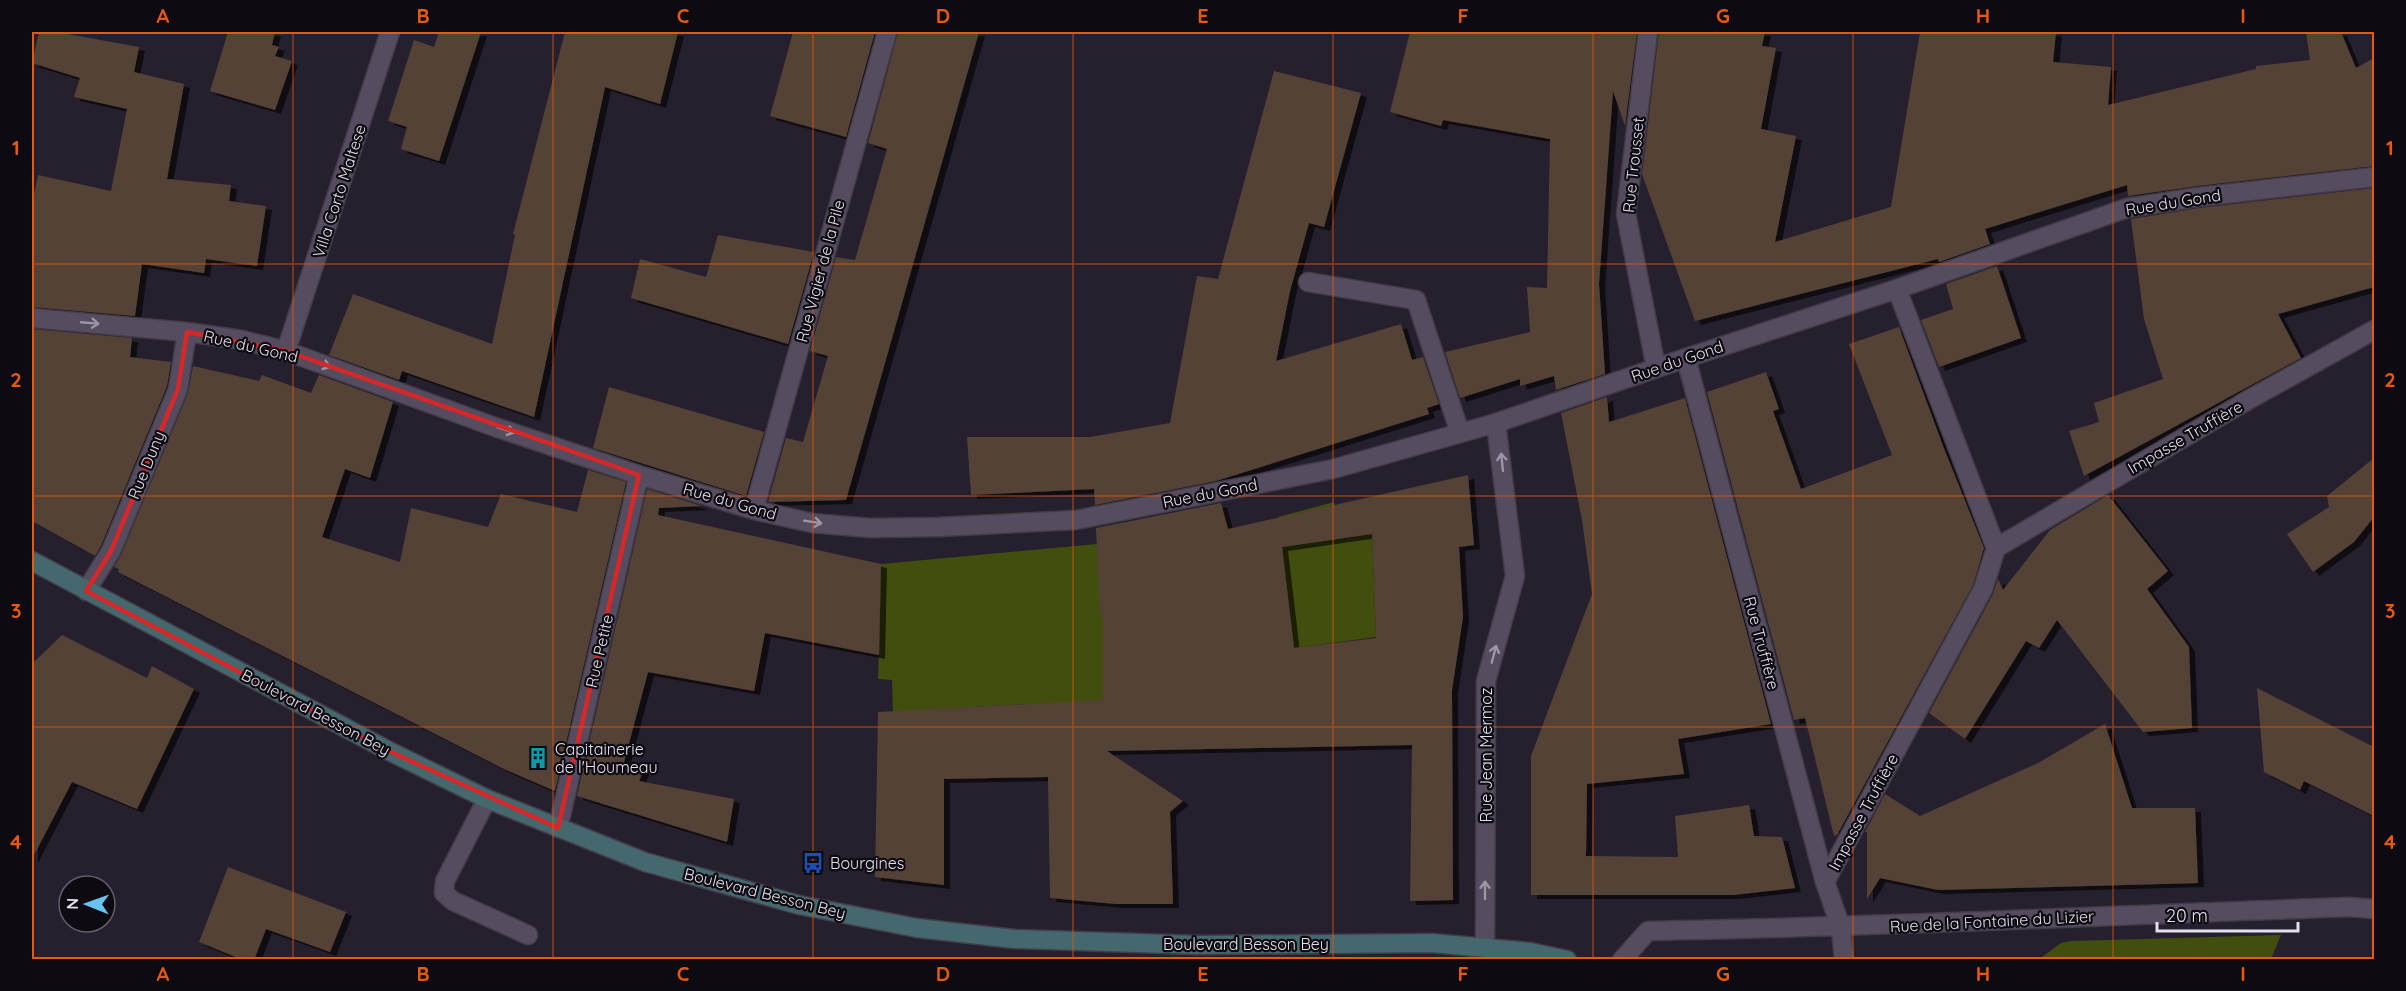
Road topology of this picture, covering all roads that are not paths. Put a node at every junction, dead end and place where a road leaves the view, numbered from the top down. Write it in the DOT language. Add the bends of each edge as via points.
graph roads {
  1 [pos="390,32"];
  2 [pos="887,32"];
  3 [pos="1648,32"];
  4 [pos="2374,177"];
  5 [pos="1308,282"];
  6 [pos="1897,289"];
  7 [pos="32,318"];
  8 [pos="2374,330"];
  9 [pos="187,332"];
  10 [pos="286,351"];
  11 [pos="1686,358"];
  12 [pos="1656,368"];
  13 [pos="1496,423"];
  14 [pos="1460,433"];
  15 [pos="639,475"];
  16 [pos="754,510"];
  17 [pos="1996,548"];
  18 [pos="32,561"];
  19 [pos="86,591"];
  20 [pos="487,799"];
  21 [pos="558,828"];
  22 [pos="1825,882"];
  23 [pos="2374,909"];
  24 [pos="1841,927"];
  25 [pos="528,935"];
  26 [pos="1485,948"];
  27 [pos="1567,960"];
  28 [pos="1622,960"];
  29 [pos="1844,960"];
  1 -- 10 [label="street, Villa Corto Maltese"];
  2 -- 16 [label="street, Rue Vigier de la Pile"];
  3 -- 12 [label="street, Rue Trousset" via="1626,214"];
  4 -- 6 [label="street, Rue du Gond" via="2127,207"];
  5 -- 14 [label="street" via="1416,300"];
  6 -- 11 [label="street, Rue du Gond"];
  6 -- 17 [label="street"];
  7 -- 9 [label="street, Rue du Gond, one-way"];
  8 -- 17 [label="street, Impasse Truffière"];
  9 -- 10 [label="street, Rue du Gond"];
  9 -- 19 [label="street, Rue Duny" via="178,388 111,551"];
  10 -- 15 [label="street, Rue du Gond, one-way"];
  11 -- 12 [label="street, Rue du Gond"];
  11 -- 22 [label="street, Rue Truffière"];
  12 -- 13 [label="street, Rue du Gond"];
  13 -- 14 [label="street, Rue du Gond"];
  26 -- 13 [label="street, Rue Jean Mermoz, one-way" via="1486,681 1515,576"];
  16 -- 14 [label="street, Rue du Gond, one-way" via="812,523 870,528 1076,520 1332,469"];
  15 -- 16 [label="street, Rue du Gond"];
  15 -- 21 [label="street, Rue Petite"];
  17 -- 22 [label="street, Impasse Truffière" via="1983,590"];
  18 -- 19 [label="main road, Boulevard Besson Bey"];
  19 -- 20 [label="main road, Boulevard Besson Bey"];
  20 -- 21 [label="main road, Boulevard Besson Bey"];
  20 -- 25 [label="street" via="445,881 444,893 453,901"];
  21 -- 26 [label="main road, Boulevard Besson Bey" via="645,861 781,900 917,928 1014,939 1095,942 1432,943"];
  22 -- 24 [label="street, Rue Truffière"];
  23 -- 24 [label="street, Rue de la Fontaine du Lizier" via="2314,908"];
  24 -- 28 [label="street, Rue de la Fontaine du Lizier" via="1648,931"];
  24 -- 29 [label="street, Rue Truffière"];
  26 -- 27 [label="main road, Boulevard Besson Bey"];
}
